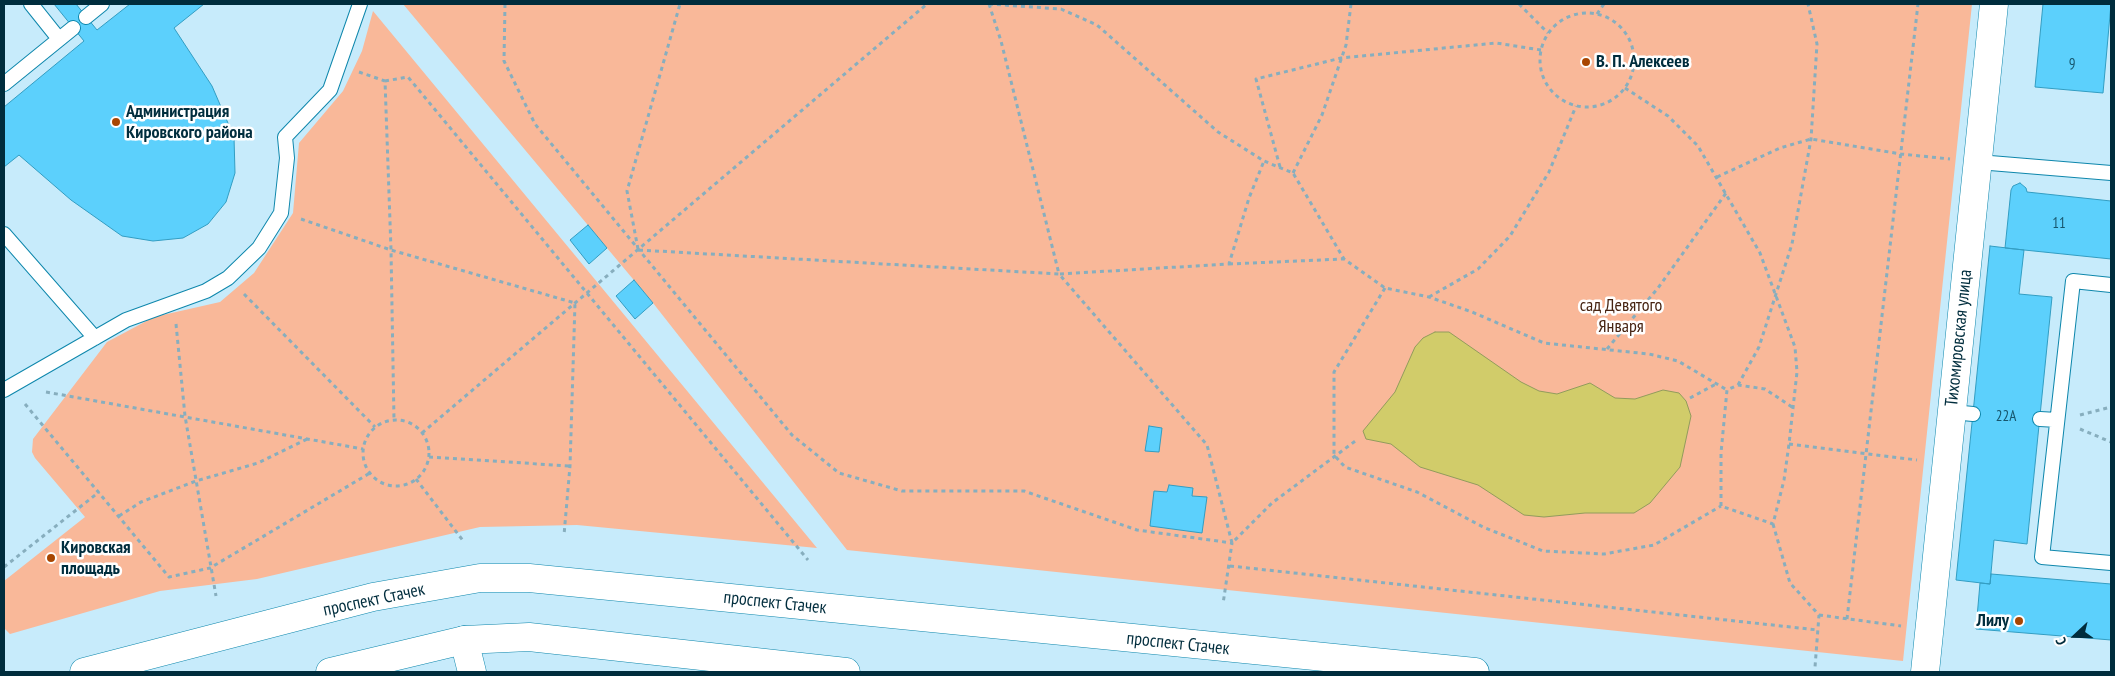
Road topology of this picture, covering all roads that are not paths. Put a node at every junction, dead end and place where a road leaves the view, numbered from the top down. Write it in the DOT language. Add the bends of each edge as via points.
graph roads {
  1 [pos="31,4"];
  2 [pos="102,4"];
  3 [pos="360,4"];
  4 [pos="1994,4"];
  5 [pos="86,17"];
  6 [pos="73,28"];
  7 [pos="59,39"];
  8 [pos="4,84"];
  9 [pos="1978,162"];
  10 [pos="2111,174"];
  11 [pos="4,234"];
  12 [pos="2111,285"];
  13 [pos="95,338"];
  14 [pos="7,388"];
  15 [pos="2040,419"];
  16 [pos="2057,420"];
  17 [pos="2111,564"];
  18 [pos="464,640"];
  19 [pos="84,672"];
  20 [pos="330,672"];
  21 [pos="472,672"];
  22 [pos="846,672"];
  23 [pos="1476,672"];
  24 [pos="1925,672"];
  1 -- 7 [label="lane"];
  2 -- 5 [label="lane"];
  3 -- 13 [label="lane" via="330,90 286,137 281,213 259,248 228,278 206,291 126,320"];
  4 -- 9 [label="main road, Тихомировская улица"];
  6 -- 7 [label="lane"];
  7 -- 8 [label="lane"];
  9 -- 10 [label="lane"];
  9 -- 24 [label="main road, Тихомировская улица" via="1962,413"];
  11 -- 13 [label="lane"];
  12 -- 16 [label="lane" via="2073,281"];
  13 -- 14 [label="lane"];
  15 -- 16 [label="lane"];
  16 -- 17 [label="lane" via="2042,557"];
  18 -- 20 [label="main road"];
  18 -- 21 [label="main road"];
  18 -- 22 [label="main road" via="529,637"];
  19 -- 23 [label="main road, проспект Стачек" via="373,597 480,578 529,578"];
}
